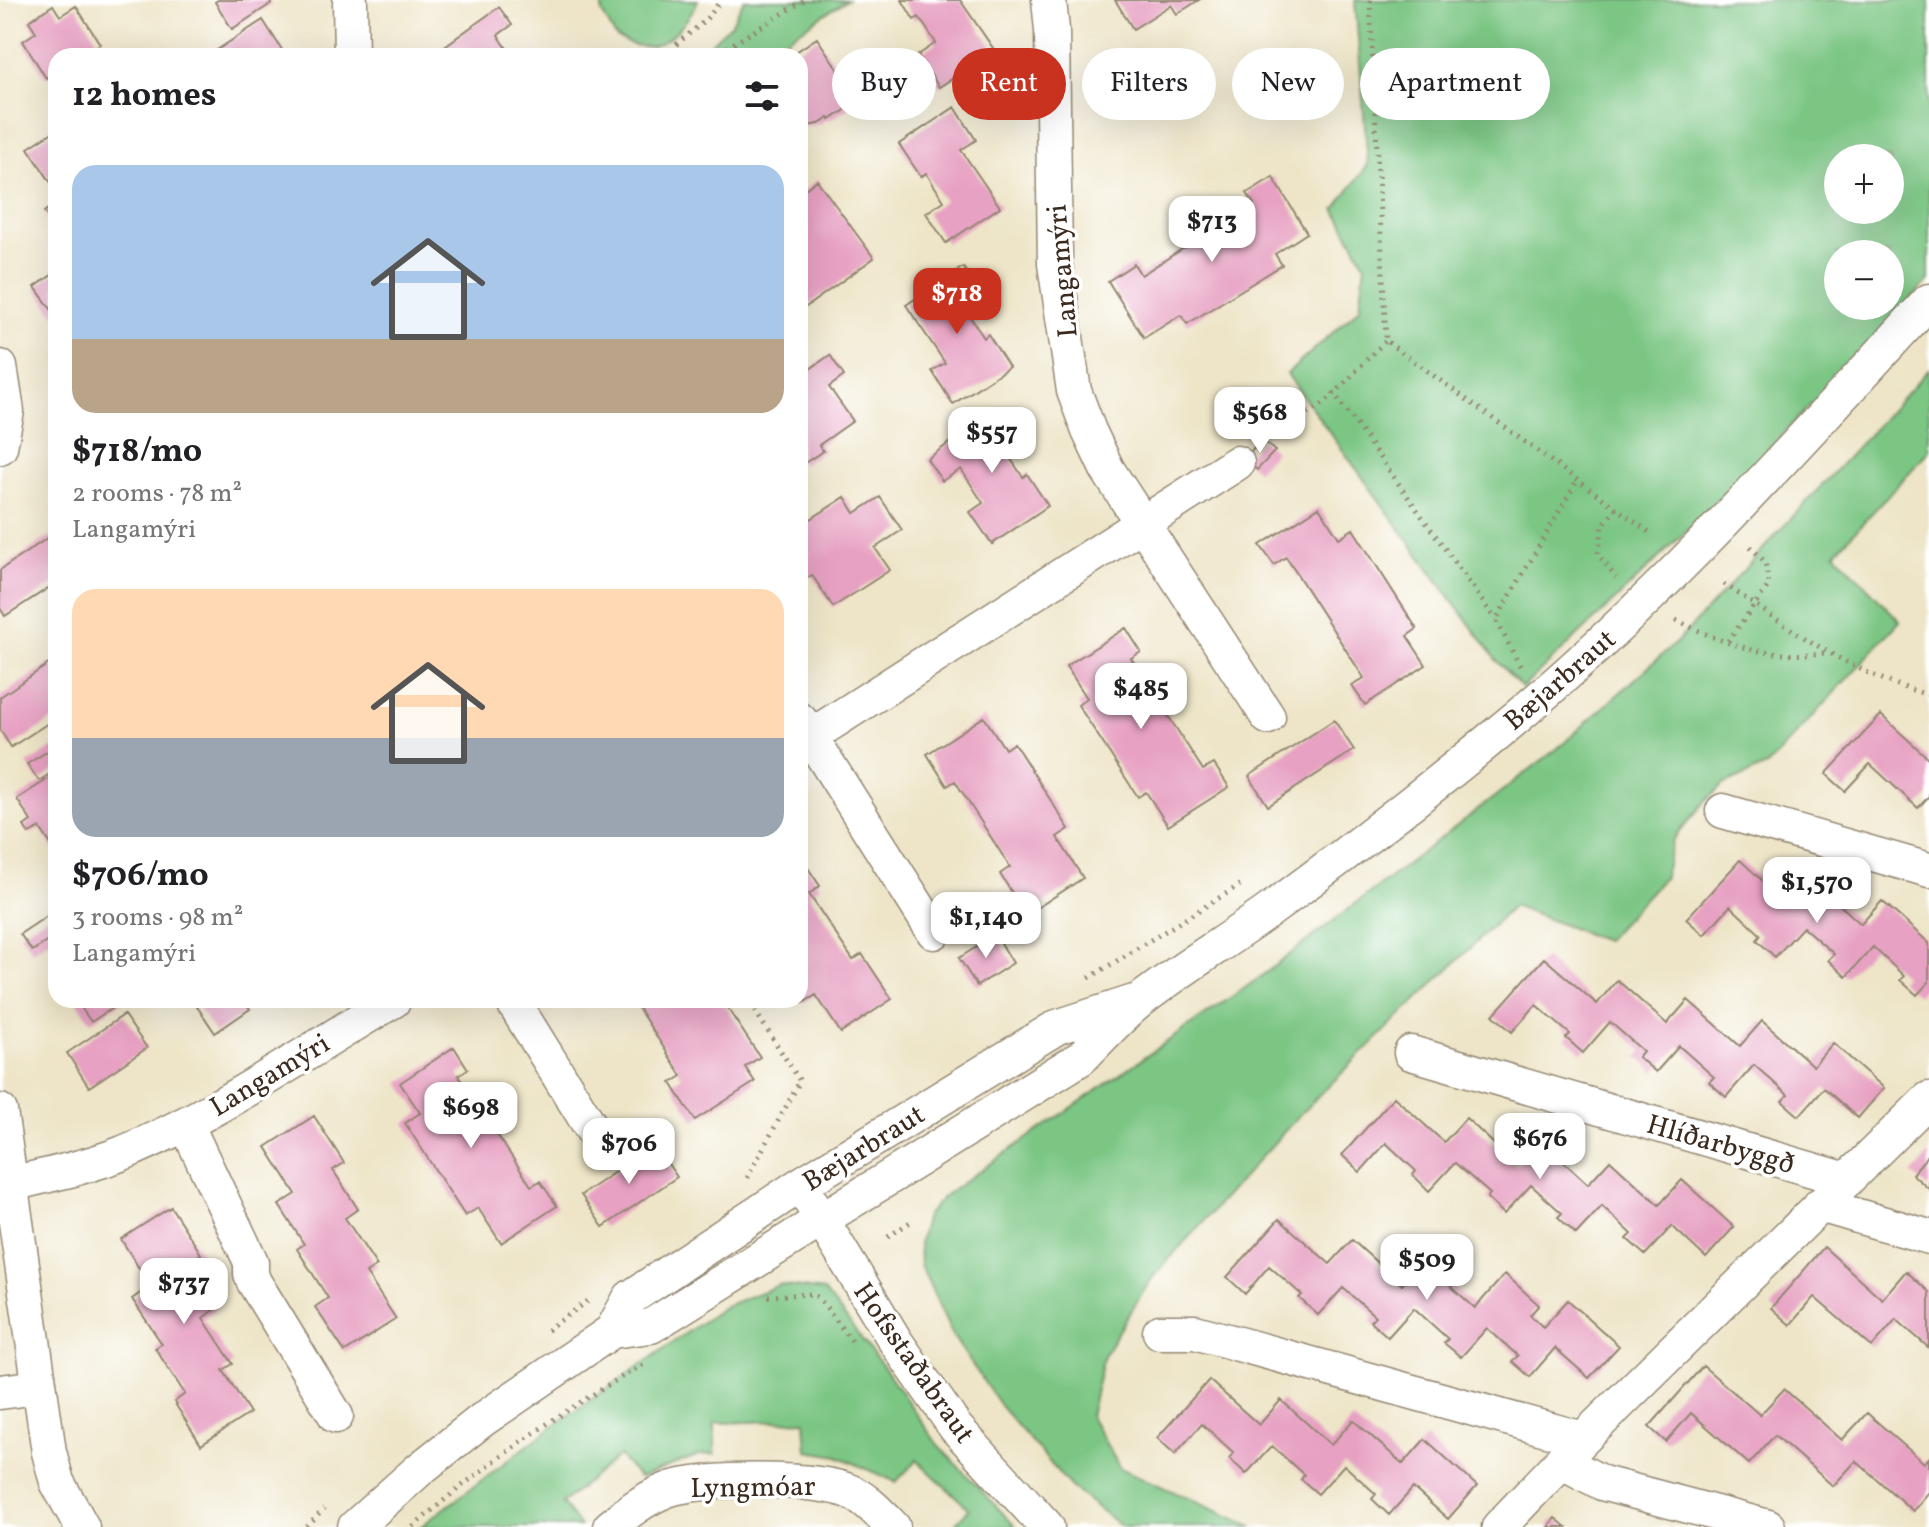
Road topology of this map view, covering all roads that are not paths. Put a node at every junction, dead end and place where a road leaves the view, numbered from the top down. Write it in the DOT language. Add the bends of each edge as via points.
graph roads {
  1 [pos="350,0"];
  2 [pos="1049,0"];
  3 [pos="351,48"];
  4 [pos="1929,301"];
  5 [pos="0,367"];
  6 [pos="0,447"];
  7 [pos="1237,463"];
  8 [pos="1143,524"];
  9 [pos="1268,717"];
  10 [pos="808,730"];
  11 [pos="808,741"];
  12 [pos="1723,811"];
  13 [pos="1929,870"];
  14 [pos="934,932"];
  15 [pos="1140,1000"];
  16 [pos="381,1008"];
  17 [pos="517,1008"];
  18 [pos="1411,1053"];
  19 [pos="1929,1099"];
  20 [pos="0,1111"];
  21 [pos="186,1124"];
  22 [pos="605,1150"];
  23 [pos="1847,1180"];
  24 [pos="11,1184"];
  25 [pos="800,1185"];
  26 [pos="1820,1205"];
  27 [pos="822,1220"];
  28 [pos="1929,1237"];
  29 [pos="612,1331"];
  30 [pos="1160,1332"];
  31 [pos="38,1387"];
  32 [pos="0,1392"];
  33 [pos="336,1416"];
  34 [pos="1572,1450"];
  35 [pos="82,1527"];
  36 [pos="355,1527"];
  37 [pos="610,1527"];
  38 [pos="893,1527"];
  39 [pos="1047,1527"];
  40 [pos="1499,1527"];
  41 [pos="1768,1527"];
  1 -- 3 [label="street"];
  2 -- 8 [label="street, Langamýri" via="1055,264 1074,391 1107,469"];
  4 -- 15 [label="street, Bæjarbraut" via="1774,469 1593,651 1393,818"];
  5 -- 6 [label="street" via="7,411"];
  7 -- 8 [label="street"];
  8 -- 9 [label="street, Langamýri"];
  8 -- 10 [label="street"];
  11 -- 14 [label="street"];
  12 -- 13 [label="street"];
  15 -- 25 [label="street, Bæjarbraut" via="1057,1027"];
  15 -- 27 [label="street, Bæjarbraut" via="1081,1058"];
  16 -- 21 [label="street, Langamýri"];
  17 -- 22 [label="street"];
  18 -- 23 [label="street, Hlíðarbyggð"];
  19 -- 23 [label="street, Hlíðarbyggð"];
  20 -- 24 [label="street"];
  21 -- 24 [label="street, Langamýri" via="109,1158"];
  21 -- 33 [label="street, Langamýri" via="251,1262 254,1282"];
  23 -- 26 [label="street, Hlíðarbyggð"];
  24 -- 31 [label="street"];
  25 -- 27 [label="street, Hofsstaðabraut"];
  25 -- 29 [label="street, Bæjarbraut" via="630,1298"];
  26 -- 28 [label="street, Hlíðarbyggð"];
  26 -- 34 [label="street, Hlíðarbyggð"];
  27 -- 29 [label="street, Bæjarbraut" via="651,1326"];
  27 -- 39 [label="street, Hofsstaðabraut" via="956,1428"];
  29 -- 36 [label="street, Bæjarbraut" via="482,1420"];
  30 -- 34 [label="street" via="1195,1332"];
  31 -- 32 [label="street"];
  31 -- 35 [label="street" via="57,1482"];
  34 -- 40 [label="street, Hlíðarbyggð"];
  34 -- 41 [label="street" via="1602,1483"];
  37 -- 38 [label="street, Lyngmóar" via="641,1502 669,1489 736,1481 830,1484 865,1499"];
}
